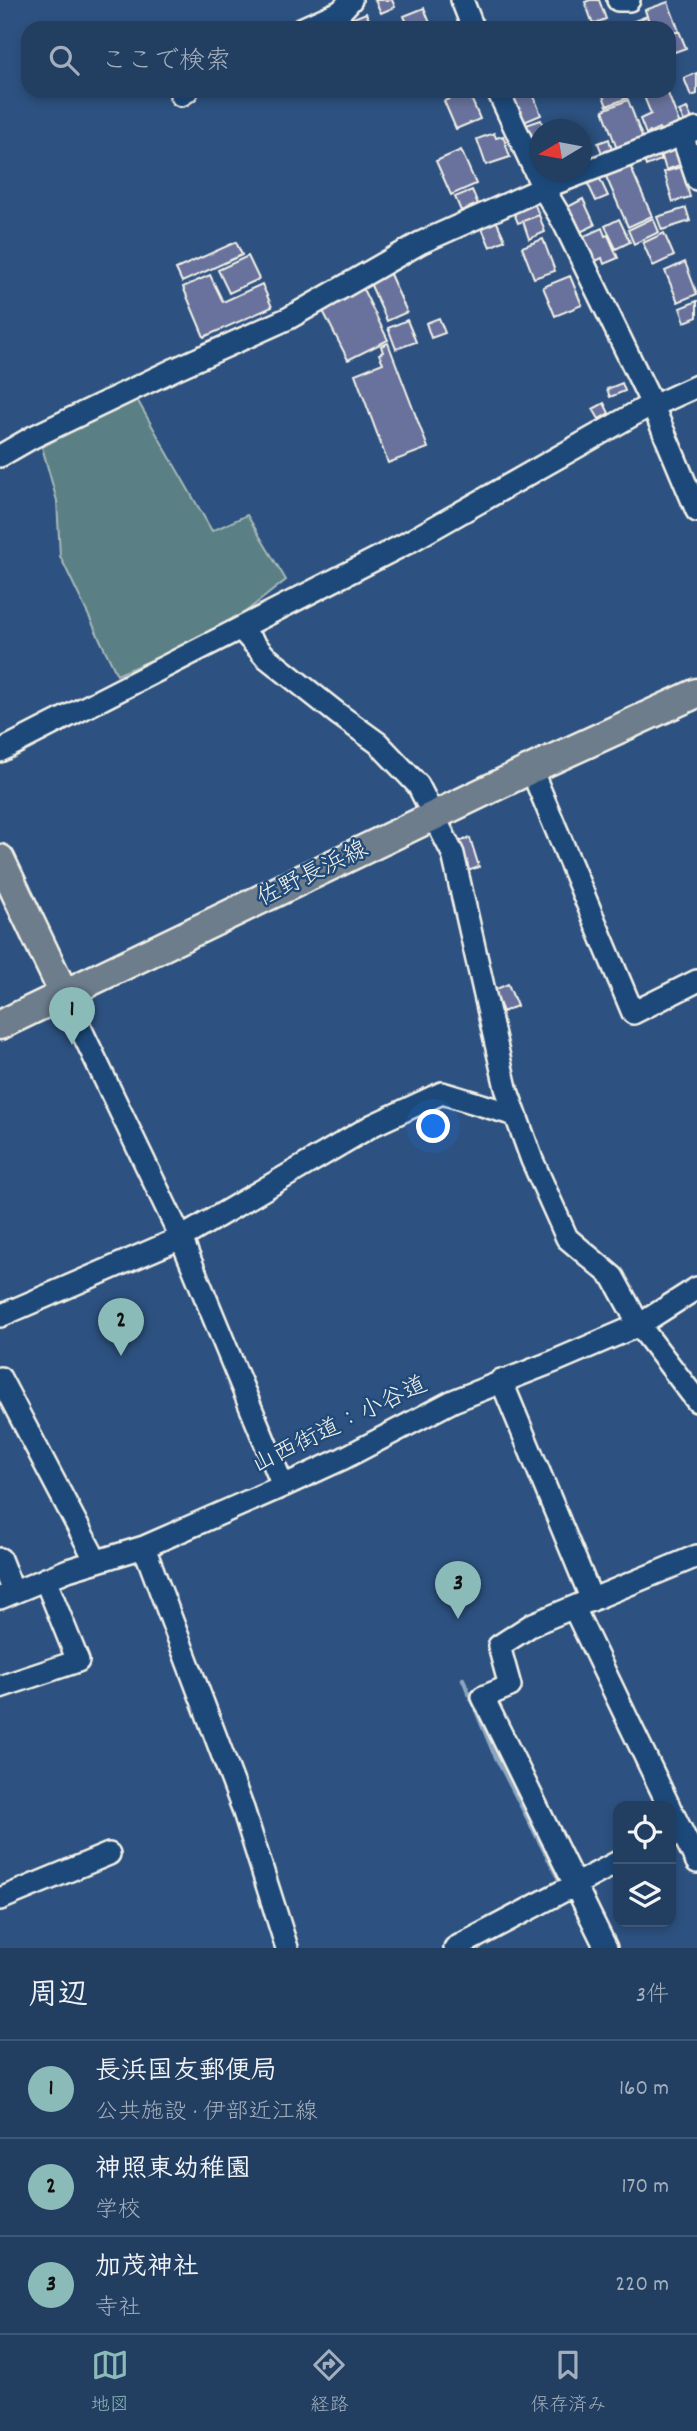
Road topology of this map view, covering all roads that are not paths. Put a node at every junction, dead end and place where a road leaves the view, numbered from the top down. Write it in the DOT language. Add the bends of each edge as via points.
graph roads {
  1 [pos="351,0"];
  2 [pos="462,0"];
  3 [pos="618,0"];
  4 [pos="629,0"];
  5 [pos="319,21"];
  6 [pos="470,21"];
  7 [pos="501,98"];
  8 [pos="690,132"];
  9 [pos="697,179"];
  10 [pos="543,188"];
  11 [pos="697,386"];
  12 [pos="653,405"];
  13 [pos="0,456"];
  14 [pos="697,511"];
  15 [pos="240,628"];
  16 [pos="697,693"];
  17 [pos="0,751"];
  18 [pos="531,769"];
  19 [pos="435,816"];
  20 [pos="0,859"];
  21 [pos="697,981"];
  22 [pos="64,994"];
  23 [pos="0,1025"];
  24 [pos="515,1115"];
  25 [pos="181,1238"];
  26 [pos="697,1288"];
  27 [pos="0,1317"];
  28 [pos="639,1325"];
  29 [pos="0,1378"];
  30 [pos="501,1380"];
  31 [pos="697,1401"];
  32 [pos="282,1486"];
  33 [pos="144,1547"];
  34 [pos="697,1556"];
  35 [pos="0,1559"];
  36 [pos="96,1561"];
  37 [pos="46,1579"];
  38 [pos="6,1595"];
  39 [pos="583,1604"];
  40 [pos="0,1687"];
  41 [pos="665,1801"];
  42 [pos="676,1826"];
  43 [pos="109,1854"];
  44 [pos="697,1862"];
  45 [pos="613,1864"];
  46 [pos="576,1885"];
  47 [pos="0,1899"];
  48 [pos="286,1948"];
  49 [pos="455,1948"];
  50 [pos="606,1948"];
  1 -- 5 [label="street" via="341,11"];
  2 -- 6 [label="street"];
  3 -- 4 [label="street"];
  7 -- 10 [label="street"];
  8 -- 9 [label="street"];
  8 -- 10 [label="street"];
  10 -- 12 [label="street" via="565,223"];
  10 -- 13 [label="street" via="420,243 289,318 128,391"];
  11 -- 12 [label="street"];
  12 -- 14 [label="street"];
  12 -- 15 [label="street" via="407,543"];
  15 -- 17 [label="street"];
  15 -- 19 [label="street" via="266,657 378,743 418,785"];
  16 -- 18 [label="main road, 佐野長浜線"];
  18 -- 19 [label="main road, 佐野長浜線"];
  18 -- 21 [label="street" via="633,1013"];
  19 -- 22 [label="main road, 佐野長浜線"];
  19 -- 24 [label="street" via="453,854"];
  20 -- 22 [label="main road"];
  22 -- 23 [label="main road, 佐野長浜線"];
  22 -- 25 [label="street"];
  24 -- 25 [label="street" via="442,1093 373,1125"];
  24 -- 28 [label="street" via="567,1238 613,1277"];
  25 -- 27 [label="street"];
  25 -- 32 [label="street"];
  26 -- 28 [label="street, 山西街道：小谷道"];
  28 -- 30 [label="street, 山西街道：小谷道"];
  28 -- 31 [label="street"];
  29 -- 36 [label="street"];
  30 -- 32 [label="street, 山西街道：小谷道"];
  30 -- 39 [label="street"];
  32 -- 33 [label="street, 山西街道：小谷道"];
  33 -- 36 [label="street, 山西街道：小谷道"];
  33 -- 48 [label="street" via="243,1809"];
  34 -- 39 [label="street"];
  35 -- 38 [label="street"];
  36 -- 37 [label="street, 山西街道：小谷道"];
  37 -- 38 [label="street, 山西街道：小谷道"];
  37 -- 40 [label="street" via="78,1661"];
  39 -- 41 [label="street"];
  39 -- 46 [label="street" via="533,1624 499,1646 510,1686 483,1697"];
  42 -- 44 [label="street"];
  43 -- 47 [label="street"];
  45 -- 46 [label="street"];
  46 -- 49 [label="street"];
  46 -- 50 [label="street"];
}
